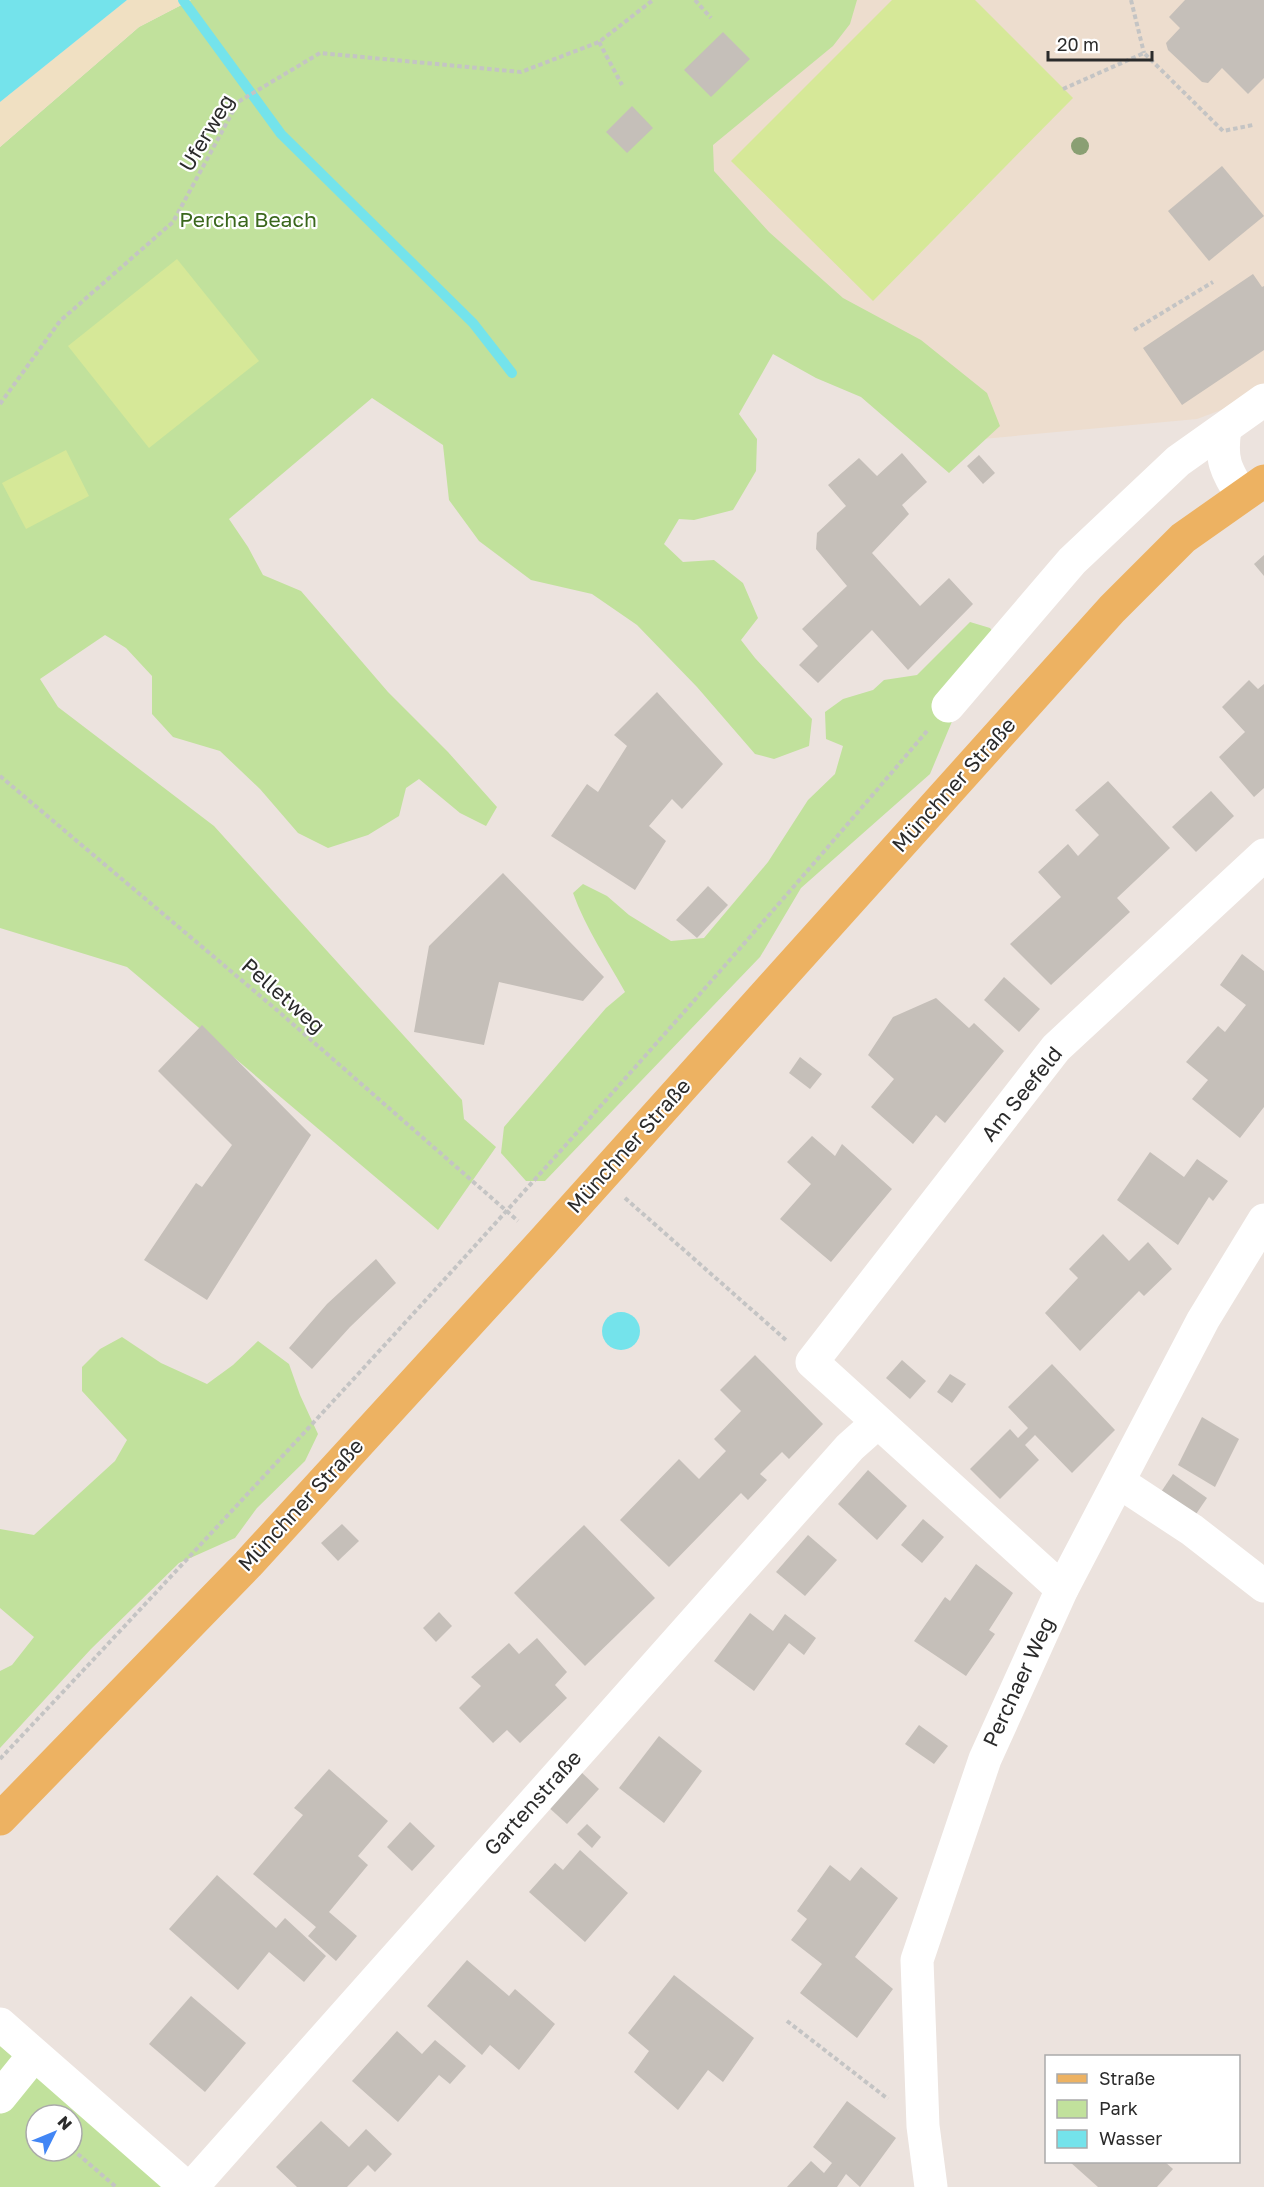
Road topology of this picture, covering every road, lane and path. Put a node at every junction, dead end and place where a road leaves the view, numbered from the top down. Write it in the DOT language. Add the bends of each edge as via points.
graph roads {
  1 [pos="653,0"];
  2 [pos="695,0"];
  3 [pos="1131,0"];
  4 [pos="711,18"];
  5 [pos="598,42"];
  6 [pos="1144,53"];
  7 [pos="622,85"];
  8 [pos="1063,89"];
  9 [pos="1253,125"];
  10 [pos="1213,282"];
  11 [pos="1134,330"];
  12 [pos="1264,400"];
  13 [pos="0,404"];
  14 [pos="1225,429"];
  15 [pos="1253,489"];
  16 [pos="948,706"];
  17 [pos="0,776"];
  18 [pos="1264,855"];
  19 [pos="602,1177"];
  20 [pos="508,1212"];
  21 [pos="1264,1220"];
  22 [pos="541,1244"];
  23 [pos="812,1362"];
  24 [pos="877,1423"];
  25 [pos="1119,1482"];
  26 [pos="1264,1586"];
  27 [pos="1062,1589"];
  28 [pos="0,1760"];
  29 [pos="0,1819"];
  30 [pos="787,2021"];
  31 [pos="0,2024"];
  32 [pos="34,2055"];
  33 [pos="2,2092"];
  34 [pos="923,2126"];
  35 [pos="84,2159"];
  36 [pos="116,2187"];
  37 [pos="186,2187"];
  38 [pos="192,2187"];
  39 [pos="931,2187"];
  1 -- 5 [label="path, Uferweg"];
  2 -- 4 [label="path"];
  3 -- 6 [label="path"];
  5 -- 7 [label="path"];
  5 -- 13 [label="path, Uferweg" via="521,72 320,53 251,92 238,102 173,222 60,321"];
  6 -- 8 [label="path"];
  6 -- 9 [label="path" via="1223,131"];
  10 -- 11 [label="path"];
  12 -- 14 [label="street"];
  14 -- 15 [label="street" via="1221,452 1225,469"];
  14 -- 16 [label="street" via="1178,461 1072,561"];
  15 -- 19 [label="main road, Münchner Straße" via="1183,538 1112,609"];
  16 -- 20 [label="path" via="784,901"];
  17 -- 20 [label="path, Pelletweg"];
  18 -- 23 [label="street, Am Seefeld" via="1056,1048"];
  19 -- 22 [label="main road, Münchner Straße"];
  19 -- 23 [label="path"];
  20 -- 22 [label="path, Pelletweg"];
  20 -- 28 [label="path"];
  21 -- 25 [label="street, Perchaer Weg" via="1203,1320"];
  22 -- 29 [label="main road, Münchner Straße" via="248,1564"];
  23 -- 24 [label="street"];
  24 -- 27 [label="street"];
  24 -- 38 [label="street, Gartenstraße" via="835,1464"];
  25 -- 26 [label="street" via="1192,1530"];
  25 -- 27 [label="street, Perchaer Weg"];
  27 -- 34 [label="street, Perchaer Weg" via="985,1759 917,1960"];
  30 -- 34 [label="path"];
  31 -- 32 [label="street"];
  32 -- 33 [label="street"];
  32 -- 37 [label="street"];
  34 -- 39 [label="street, Perchaer Weg"];
  35 -- 36 [label="path"];
}
